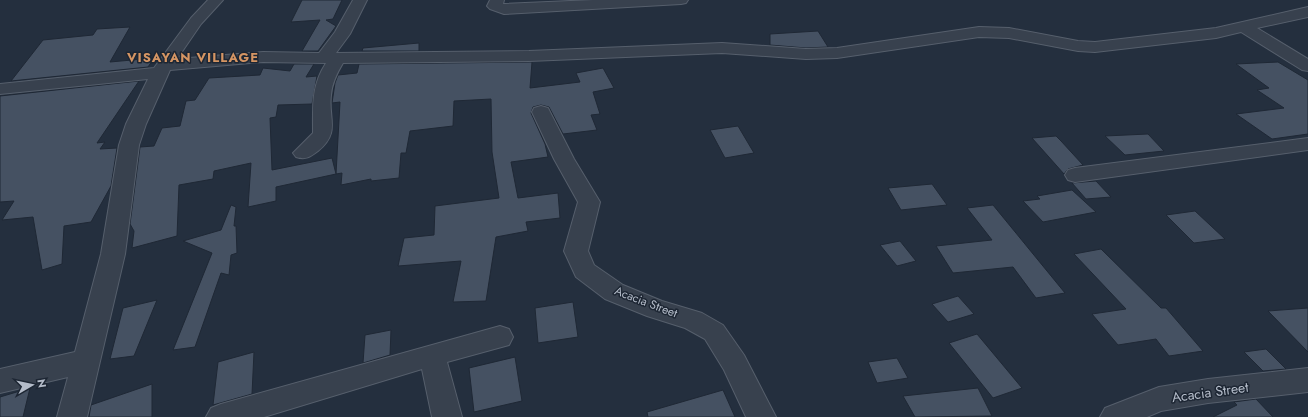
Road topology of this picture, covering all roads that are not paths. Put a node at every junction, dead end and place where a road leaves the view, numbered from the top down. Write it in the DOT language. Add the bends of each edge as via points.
graph roads {
  1 [pos="216,0"];
  2 [pos="360,0"];
  3 [pos="497,0"];
  4 [pos="681,0"];
  5 [pos="628,2"];
  6 [pos="1308,12"];
  7 [pos="1244,27"];
  8 [pos="330,58"];
  9 [pos="1308,66"];
  10 [pos="162,69"];
  11 [pos="0,89"];
  12 [pos="541,112"];
  13 [pos="1308,144"];
  14 [pos="303,153"];
  15 [pos="1075,175"];
  16 [pos="500,337"];
  17 [pos="432,355"];
  18 [pos="87,361"];
  19 [pos="1308,380"];
  20 [pos="0,381"];
  21 [pos="72,417"];
  22 [pos="220,417"];
  23 [pos="447,417"];
  24 [pos="761,417"];
  25 [pos="1115,417"];
  1 -- 10 [label="street" via="196,21"];
  2 -- 8 [label="street"];
  3 -- 5 [label="street" via="495,6 504,9"];
  4 -- 5 [label="street"];
  6 -- 7 [label="street"];
  7 -- 8 [label="street" via="1216,33 1095,46 1078,46 1009,33 979,32 837,53 806,54 722,48 529,56"];
  7 -- 9 [label="street"];
  8 -- 10 [label="street" via="263,57"];
  8 -- 14 [label="street" via="322,95 323,133 318,142"];
  10 -- 11 [label="street"];
  10 -- 18 [label="street" via="129,145 113,254"];
  12 -- 24 [label="street, Acacia Street" via="589,202 576,251 585,271 614,292 693,320 714,332 734,363"];
  13 -- 15 [label="street"];
  16 -- 17 [label="street"];
  17 -- 22 [label="street"];
  17 -- 23 [label="street"];
  18 -- 20 [label="street"];
  18 -- 21 [label="street"];
  19 -- 25 [label="street, Acacia Street" via="1208,391 1159,400"];
}
